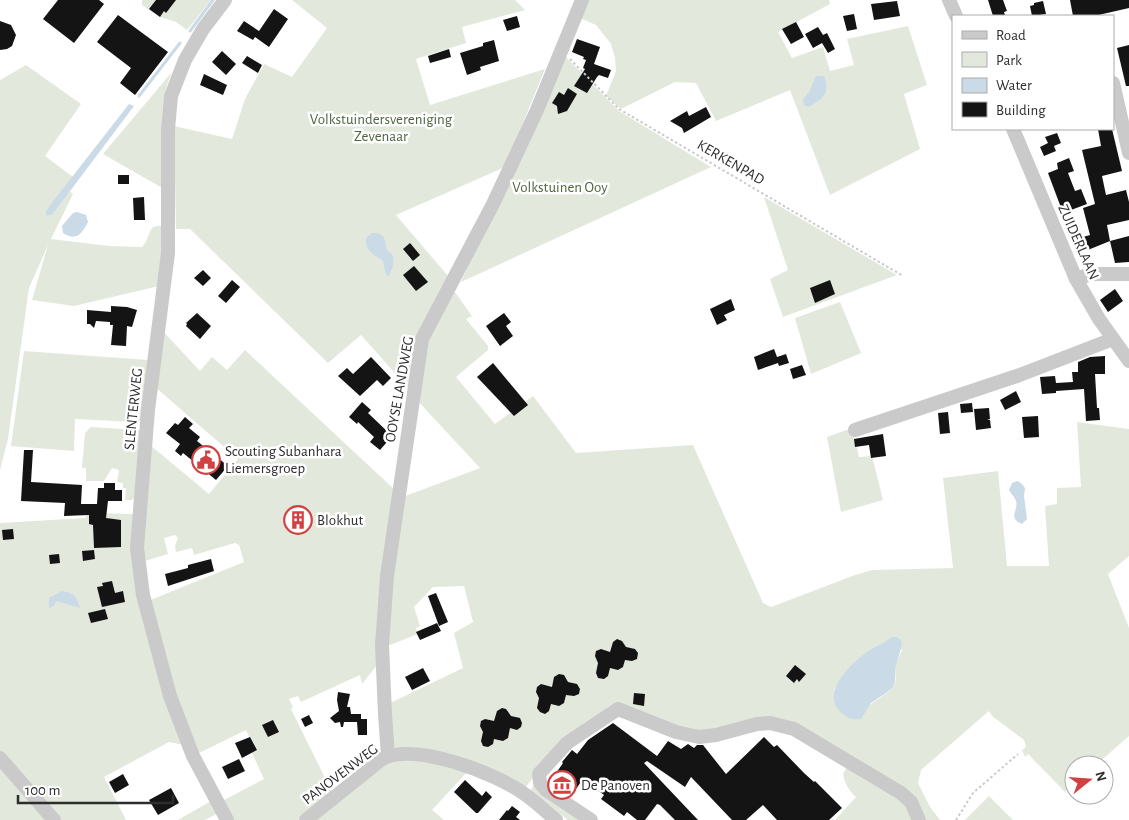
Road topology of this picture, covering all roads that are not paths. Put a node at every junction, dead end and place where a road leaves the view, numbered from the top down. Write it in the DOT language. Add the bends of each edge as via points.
graph roads {
  1 [pos="224,0"];
  2 [pos="582,0"];
  3 [pos="949,0"];
  4 [pos="956,15"];
  5 [pos="1114,87"];
  6 [pos="1013,130"];
  7 [pos="1129,153"];
  8 [pos="1129,274"];
  9 [pos="1076,279"];
  10 [pos="1113,338"];
  11 [pos="1129,361"];
  12 [pos="855,430"];
  13 [pos="388,756"];
  14 [pos="0,758"];
  15 [pos="54,820"];
  16 [pos="227,820"];
  17 [pos="306,820"];
  18 [pos="556,820"];
  19 [pos="591,820"];
  20 [pos="919,820"];
  1 -- 16 [label="street, SLENTERWEG" via="185,60 171,96 168,253 147,418 137,548 143,595 170,696 193,756"];
  2 -- 13 [label="street, OOYSE LANDWEG" via="493,204 422,339 387,576 382,645"];
  3 -- 4 [label="street"];
  5 -- 7 [label="street"];
  6 -- 9 [label="street, ZUIDERLAAN"];
  8 -- 9 [label="street" via="1090,274"];
  9 -- 10 [label="street, ZUIDERLAAN"];
  10 -- 11 [label="street, ZUIDERLAAN"];
  10 -- 12 [label="street" via="1008,380"];
  13 -- 17 [label="street, PANOVENWEG"];
  13 -- 18 [label="street, PANOVENWEG" via="404,754 442,758 475,769 523,793"];
  14 -- 15 [label="street"];
  19 -- 20 [label="street" via="546,790 540,783 539,774 567,743 618,709 676,732 699,737 757,724 770,723 794,729 901,793 912,802"];
}
